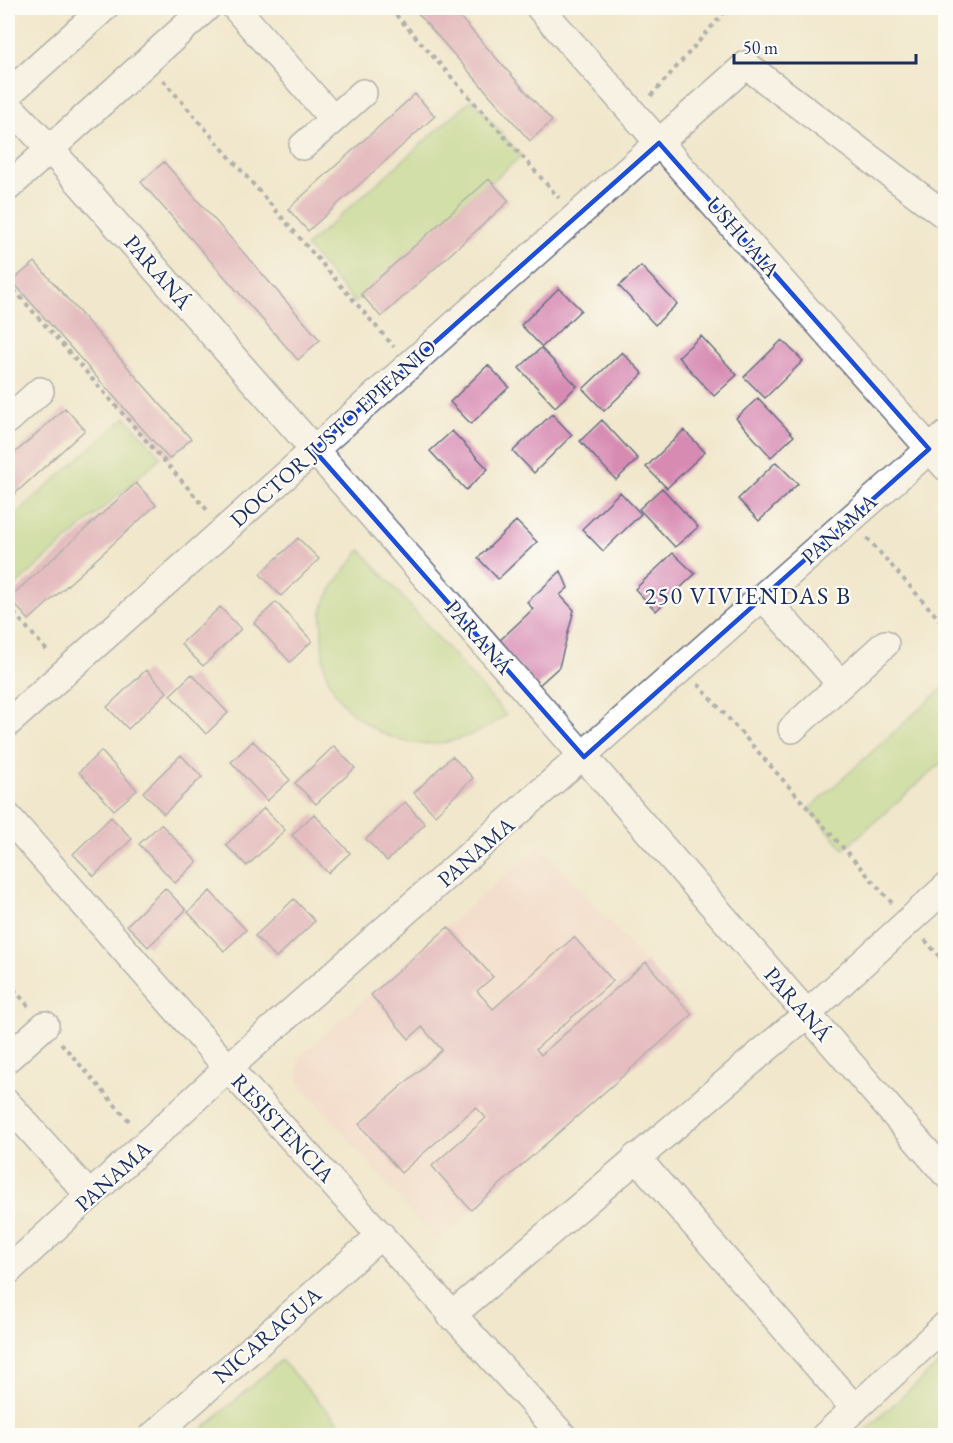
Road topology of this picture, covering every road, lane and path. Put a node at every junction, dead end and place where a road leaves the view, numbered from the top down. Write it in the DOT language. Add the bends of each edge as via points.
graph roads {
  1 [pos="104,8"];
  2 [pos="206,8"];
  3 [pos="236,8"];
  4 [pos="390,8"];
  5 [pos="540,8"];
  6 [pos="728,8"];
  7 [pos="147,61"];
  8 [pos="363,93"];
  9 [pos="8,94"];
  10 [pos="8,105"];
  11 [pos="634,114"];
  12 [pos="333,119"];
  13 [pos="659,142"];
  14 [pos="303,146"];
  15 [pos="50,149"];
  16 [pos="8,188"];
  17 [pos="945,216"];
  18 [pos="576,217"];
  19 [pos="8,283"];
  20 [pos="409,365"];
  21 [pos="40,391"];
  22 [pos="8,420"];
  23 [pos="314,450"];
  24 [pos="940,450"];
  25 [pos="850,520"];
  26 [pos="225,530"];
  27 [pos="763,597"];
  28 [pos="8,606"];
  29 [pos="945,627"];
  30 [pos="885,644"];
  31 [pos="684,668"];
  32 [pos="65,671"];
  33 [pos="841,684"];
  34 [pos="8,723"];
  35 [pos="792,729"];
  36 [pos="584,757"];
  37 [pos="8,817"];
  38 [pos="945,887"];
  39 [pos="908,921"];
  40 [pos="945,964"];
  41 [pos="8,982"];
  42 [pos="807,1014"];
  43 [pos="45,1025"];
  44 [pos="8,1058"];
  45 [pos="228,1068"];
  46 [pos="8,1104"];
  47 [pos="149,1144"];
  48 [pos="636,1157"];
  49 [pos="945,1174"];
  50 [pos="90,1196"];
  51 [pos="381,1235"];
  52 [pos="8,1271"];
  53 [pos="451,1316"];
  54 [pos="945,1325"];
  55 [pos="855,1409"];
  56 [pos="153,1436"];
  57 [pos="563,1436"];
  58 [pos="825,1436"];
  1 -- 9 [label="street"];
  2 -- 7 [label="street"];
  3 -- 12 [label="street"];
  4 -- 18 [label="path"];
  5 -- 11 [label="street, USHUAIA"];
  6 -- 11 [label="path"];
  7 -- 15 [label="street"];
  7 -- 20 [label="path"];
  8 -- 12 [label="street"];
  10 -- 15 [label="street, PARANÁ"];
  11 -- 13 [label="street, USHUAIA"];
  12 -- 14 [label="street"];
  13 -- 17 [label="street" via="746,65"];
  13 -- 18 [label="street, DOCTOR JUSTO EPIFANIO"];
  13 -- 24 [label="street, USHUAIA"];
  15 -- 16 [label="street"];
  15 -- 23 [label="street, PARANÁ"];
  18 -- 20 [label="street, DOCTOR JUSTO EPIFANIO"];
  19 -- 26 [label="path"];
  20 -- 23 [label="street, DOCTOR JUSTO EPIFANIO"];
  21 -- 22 [label="street"];
  23 -- 26 [label="street, DOCTOR JUSTO EPIFANIO"];
  23 -- 36 [label="street, PARANÁ"];
  24 -- 25 [label="street, PANAMA"];
  25 -- 27 [label="street, PANAMA"];
  25 -- 29 [label="path"];
  26 -- 32 [label="street, DOCTOR JUSTO EPIFANIO"];
  27 -- 31 [label="street, PANAMA"];
  27 -- 33 [label="street"];
  28 -- 32 [label="path"];
  30 -- 33 [label="street"];
  31 -- 36 [label="street, PANAMA"];
  31 -- 39 [label="path"];
  32 -- 34 [label="street, DOCTOR JUSTO EPIFANIO"];
  33 -- 35 [label="street"];
  36 -- 42 [label="street, PARANÁ"];
  36 -- 45 [label="street, PANAMA"];
  37 -- 45 [label="street, RESISTENCIA"];
  38 -- 39 [label="street"];
  39 -- 40 [label="path"];
  39 -- 42 [label="street"];
  41 -- 43 [label="path"];
  42 -- 48 [label="street"];
  42 -- 49 [label="street, PARANÁ"];
  43 -- 44 [label="street"];
  43 -- 47 [label="path"];
  45 -- 47 [label="street, PANAMA"];
  45 -- 51 [label="street, RESISTENCIA"];
  46 -- 50 [label="street"];
  47 -- 50 [label="street, PANAMA"];
  48 -- 53 [label="street"];
  48 -- 55 [label="street"];
  50 -- 52 [label="street, PANAMA"];
  51 -- 53 [label="street, RESISTENCIA"];
  51 -- 56 [label="street, NICARAGUA"];
  53 -- 57 [label="street, RESISTENCIA"];
  54 -- 55 [label="street"];
  55 -- 58 [label="street"];
}
